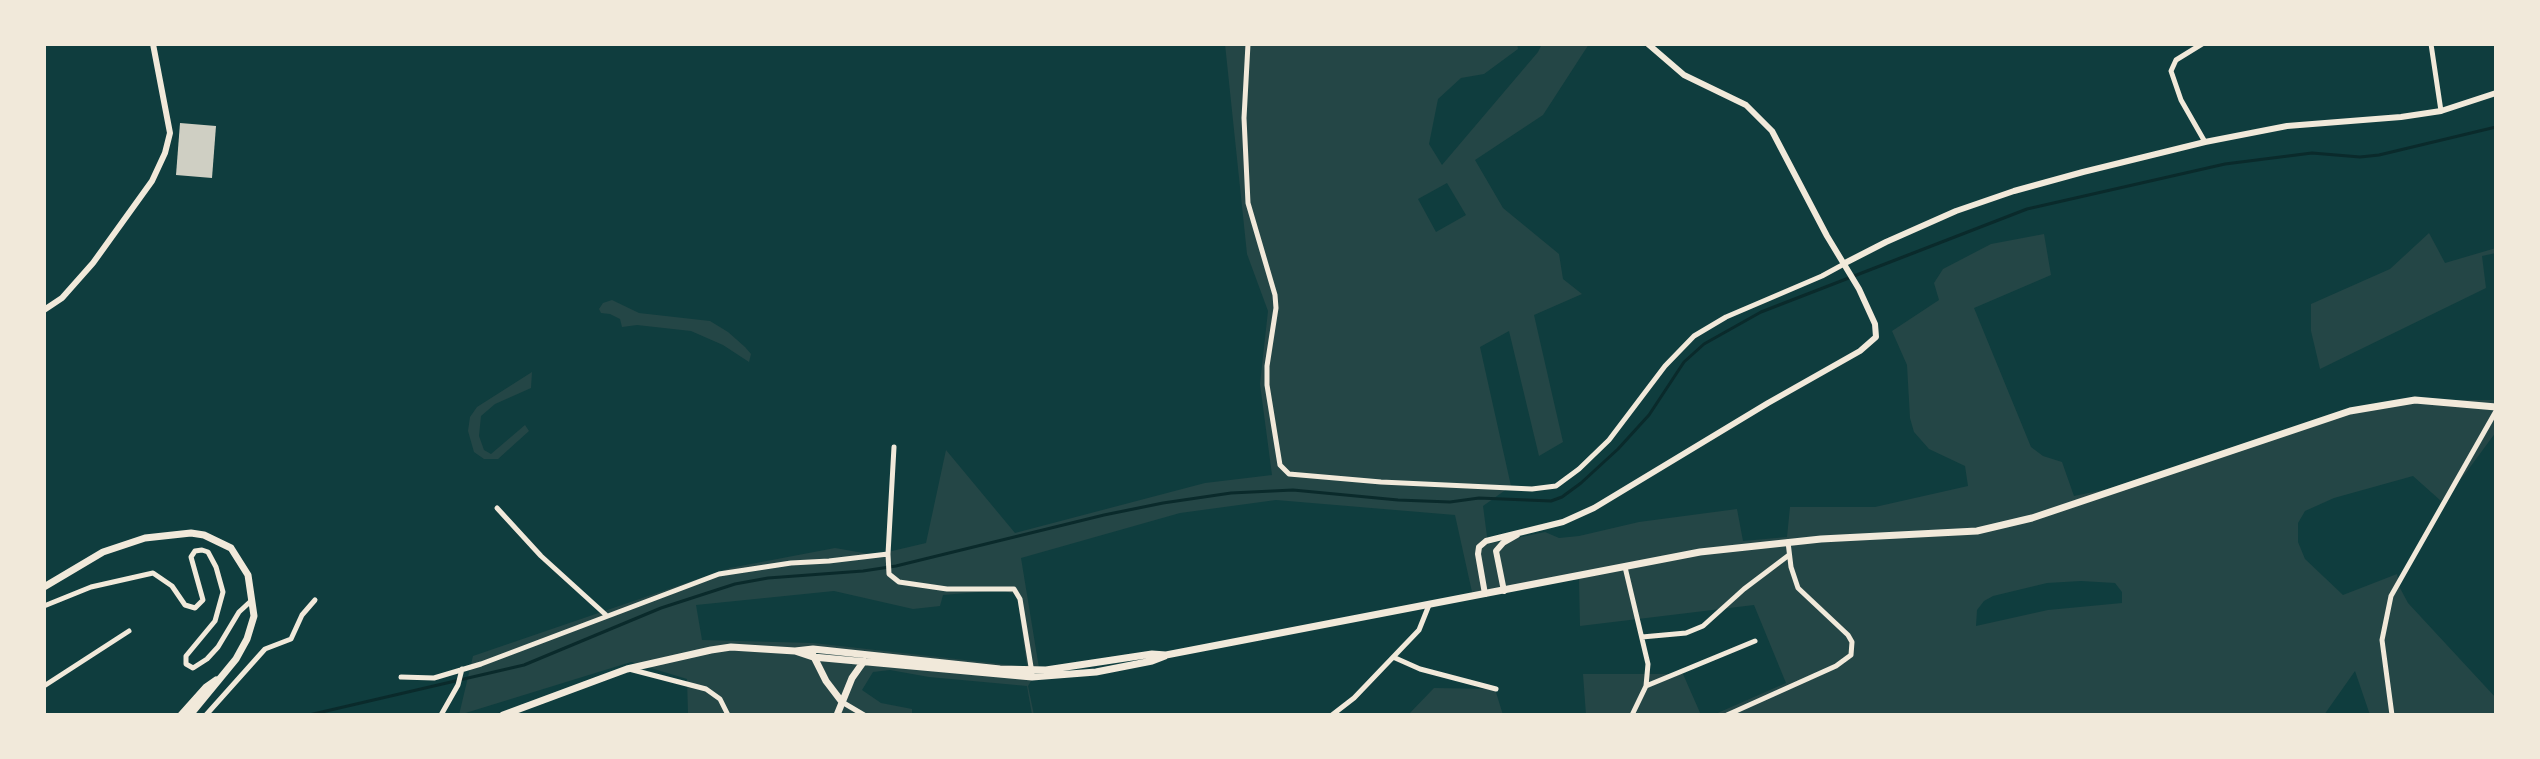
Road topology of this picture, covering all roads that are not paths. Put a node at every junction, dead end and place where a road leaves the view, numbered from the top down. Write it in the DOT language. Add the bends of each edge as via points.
graph roads {
  1 [pos="153,44"];
  2 [pos="1248,44"];
  3 [pos="1648,44"];
  4 [pos="2202,44"];
  5 [pos="2431,44"];
  6 [pos="2496,93"];
  7 [pos="2441,111"];
  8 [pos="2205,142"];
  9 [pos="1845,263"];
  10 [pos="44,310"];
  11 [pos="2496,409"];
  12 [pos="894,447"];
  13 [pos="497,508"];
  14 [pos="1526,531"];
  15 [pos="1788,542"];
  16 [pos="1789,555"];
  17 [pos="888,556"];
  18 [pos="1625,566"];
  19 [pos="44,587"];
  20 [pos="1504,591"];
  21 [pos="1485,594"];
  22 [pos="252,600"];
  23 [pos="315,600"];
  24 [pos="1429,605"];
  25 [pos="44,606"];
  26 [pos="606,615"];
  27 [pos="129,631"];
  28 [pos="1642,637"];
  29 [pos="1755,641"];
  30 [pos="813,653"];
  31 [pos="1393,657"];
  32 [pos="864,661"];
  33 [pos="892,661"];
  34 [pos="627,669"];
  35 [pos="462,671"];
  36 [pos="1032,674"];
  37 [pos="401,677"];
  38 [pos="218,679"];
  39 [pos="44,686"];
  40 [pos="1646,686"];
  41 [pos="1496,689"];
  42 [pos="842,702"];
  43 [pos="181,715"];
  44 [pos="190,715"];
  45 [pos="206,715"];
  46 [pos="441,715"];
  47 [pos="503,715"];
  48 [pos="728,715"];
  49 [pos="837,715"];
  50 [pos="864,715"];
  51 [pos="1332,715"];
  52 [pos="1632,715"];
  53 [pos="1727,715"];
  54 [pos="2392,715"];
  1 -- 10 [label="street" via="170,133 164,156 152,181 80,280"];
  2 -- 9 [label="street" via="1248,203 1275,295 1267,385 1280,465 1289,474 1532,489 1556,486 1609,440 1694,336"];
  3 -- 9 [label="street" via="1684,75 1746,105 1764,122"];
  4 -- 8 [label="street" via="2176,60 2171,71"];
  5 -- 7 [label="street"];
  6 -- 7 [label="street"];
  7 -- 8 [label="street" via="2287,126"];
  8 -- 9 [label="street" via="2004,194 1922,225"];
  9 -- 14 [label="street" via="1877,333 1867,346 1594,508"];
  11 -- 15 [label="main road" via="2424,400 2383,404 2323,419 2005,526"];
  11 -- 54 [label="street" via="2391,596 2382,640"];
  12 -- 17 [label="street"];
  13 -- 26 [label="street"];
  14 -- 20 [label="street" via="1496,551"];
  14 -- 21 [label="street" via="1496,536 1479,547"];
  15 -- 16 [label="street"];
  15 -- 18 [label="main road"];
  16 -- 28 [label="street" via="1703,626"];
  16 -- 53 [label="street" via="1798,588 1848,635 1851,655"];
  17 -- 26 [label="street" via="733,570"];
  17 -- 36 [label="street" via="889,574 899,582 947,589 1014,589"];
  18 -- 20 [label="main road"];
  18 -- 28 [label="street"];
  19 -- 22 [label="main road" via="123,544 191,533 231,548 248,575"];
  20 -- 21 [label="main road"];
  21 -- 24 [label="main road"];
  22 -- 25 [label="street" via="218,647 193,668 186,664 186,656 215,621 223,592 208,552 195,551 191,557 203,600 195,608 185,605 172,586 153,573 91,587"];
  22 -- 38 [label="main road" via="254,616 247,639"];
  23 -- 45 [label="street" via="291,639 265,649"];
  24 -- 31 [label="street" via="1419,630"];
  24 -- 36 [label="main road" via="1166,655"];
  26 -- 35 [label="street"];
  27 -- 39 [label="street"];
  28 -- 40 [label="street"];
  29 -- 40 [label="street"];
  30 -- 32 [label="main road"];
  30 -- 33 [label="main road"];
  30 -- 34 [label="main road" via="731,647"];
  30 -- 42 [label="main road"];
  31 -- 41 [label="street"];
  31 -- 51 [label="street"];
  32 -- 33 [label="main road"];
  32 -- 42 [label="main road"];
  33 -- 36 [label="main road"];
  34 -- 47 [label="main road"];
  34 -- 48 [label="street" via="706,689 720,699"];
  35 -- 37 [label="street" via="434,678"];
  35 -- 46 [label="street"];
  38 -- 43 [label="main road"];
  38 -- 44 [label="main road"];
  40 -- 52 [label="street"];
  42 -- 49 [label="main road"];
  42 -- 50 [label="street"];
}
